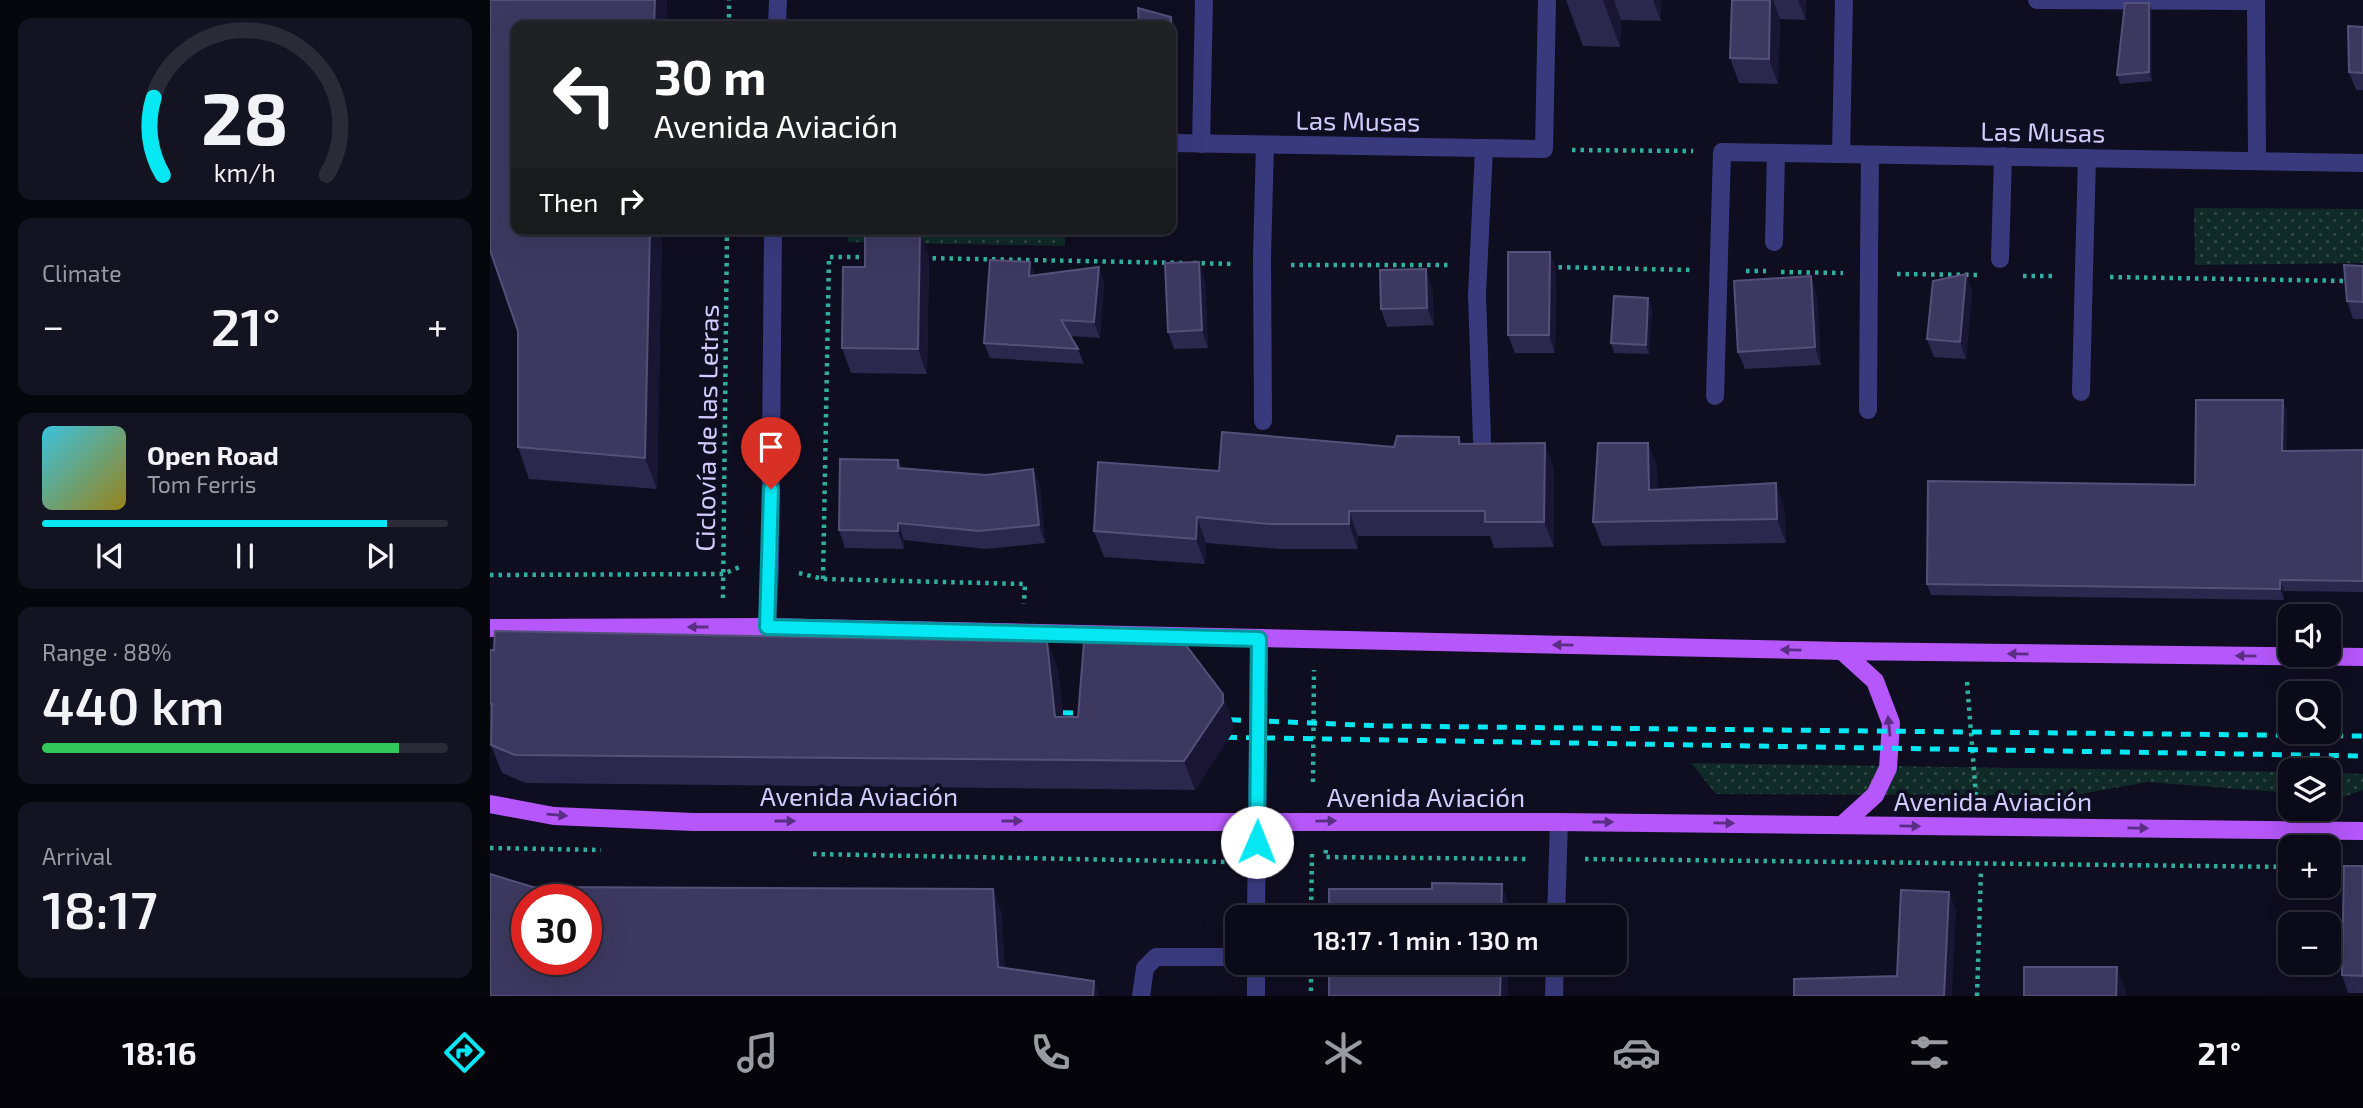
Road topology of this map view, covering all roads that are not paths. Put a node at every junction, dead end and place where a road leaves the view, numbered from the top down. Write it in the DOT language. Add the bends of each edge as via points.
graph roads {
  1 [pos="778,0"];
  2 [pos="1204,0"];
  3 [pos="1547,0"];
  4 [pos="1844,0"];
  5 [pos="2037,0"];
  6 [pos="2256,1"];
  7 [pos="777,21"];
  8 [pos="1176,143"];
  9 [pos="1201,144"];
  10 [pos="1265,145"];
  11 [pos="1483,148"];
  12 [pos="1776,153"];
  13 [pos="1841,154"];
  14 [pos="1870,155"];
  15 [pos="2004,156"];
  16 [pos="2087,158"];
  17 [pos="2257,160"];
  18 [pos="2363,163"];
  19 [pos="773,235"];
  20 [pos="1774,242"];
  21 [pos="2000,259"];
  22 [pos="2081,392"];
  23 [pos="1715,396"];
  24 [pos="1868,410"];
  25 [pos="1263,421"];
  26 [pos="1482,441"];
  27 [pos="767,627"];
  28 [pos="490,628"];
  29 [pos="1259,639"];
  30 [pos="1842,651"];
  31 [pos="2363,657"];
  32 [pos="490,804"];
  33 [pos="1258,821"];
  34 [pos="1559,822"];
  35 [pos="1842,825"];
  36 [pos="2363,831"];
  37 [pos="1256,905"];
  38 [pos="1556,905"];
  39 [pos="1225,957"];
  40 [pos="1256,975"];
  41 [pos="1555,975"];
  42 [pos="1141,996"];
  43 [pos="1256,996"];
  44 [pos="1554,996"];
  1 -- 7 [label="street"];
  2 -- 9 [label="street"];
  3 -- 11 [label="street, Las Musas" via="1544,149"];
  4 -- 13 [label="street"];
  5 -- 6 [label="street"];
  6 -- 17 [label="street"];
  8 -- 9 [label="street, Las Musas"];
  9 -- 10 [label="street, Las Musas"];
  10 -- 11 [label="street, Las Musas"];
  10 -- 25 [label="street"];
  11 -- 26 [label="street" via="1477,295"];
  12 -- 13 [label="street, Las Musas"];
  12 -- 20 [label="street"];
  12 -- 23 [label="street, Las Musas" via="1722,152"];
  13 -- 14 [label="street, Las Musas"];
  14 -- 15 [label="street, Las Musas"];
  14 -- 24 [label="street"];
  15 -- 16 [label="street, Las Musas"];
  15 -- 21 [label="street"];
  16 -- 17 [label="street, Las Musas"];
  16 -- 22 [label="street"];
  17 -- 18 [label="street, Las Musas"];
  19 -- 27 [label="street"];
  27 -- 28 [label="main road, one-way"];
  27 -- 29 [label="main road"];
  30 -- 29 [label="main road, one-way"];
  29 -- 33 [label="street"];
  31 -- 30 [label="main road, one-way"];
  35 -- 30 [label="main road, one-way" via="1875,795 1888,768 1891,723 1875,681"];
  32 -- 33 [label="main road, Avenida Aviación, one-way" via="554,816 693,822"];
  33 -- 34 [label="main road, Avenida Aviación, one-way"];
  33 -- 37 [label="street"];
  34 -- 35 [label="main road, Avenida Aviación, one-way"];
  34 -- 38 [label="street"];
  35 -- 36 [label="main road, Avenida Aviación, one-way"];
  39 -- 42 [label="street" via="1156,957 1145,968"];
  40 -- 43 [label="street"];
  41 -- 44 [label="street"];
}
